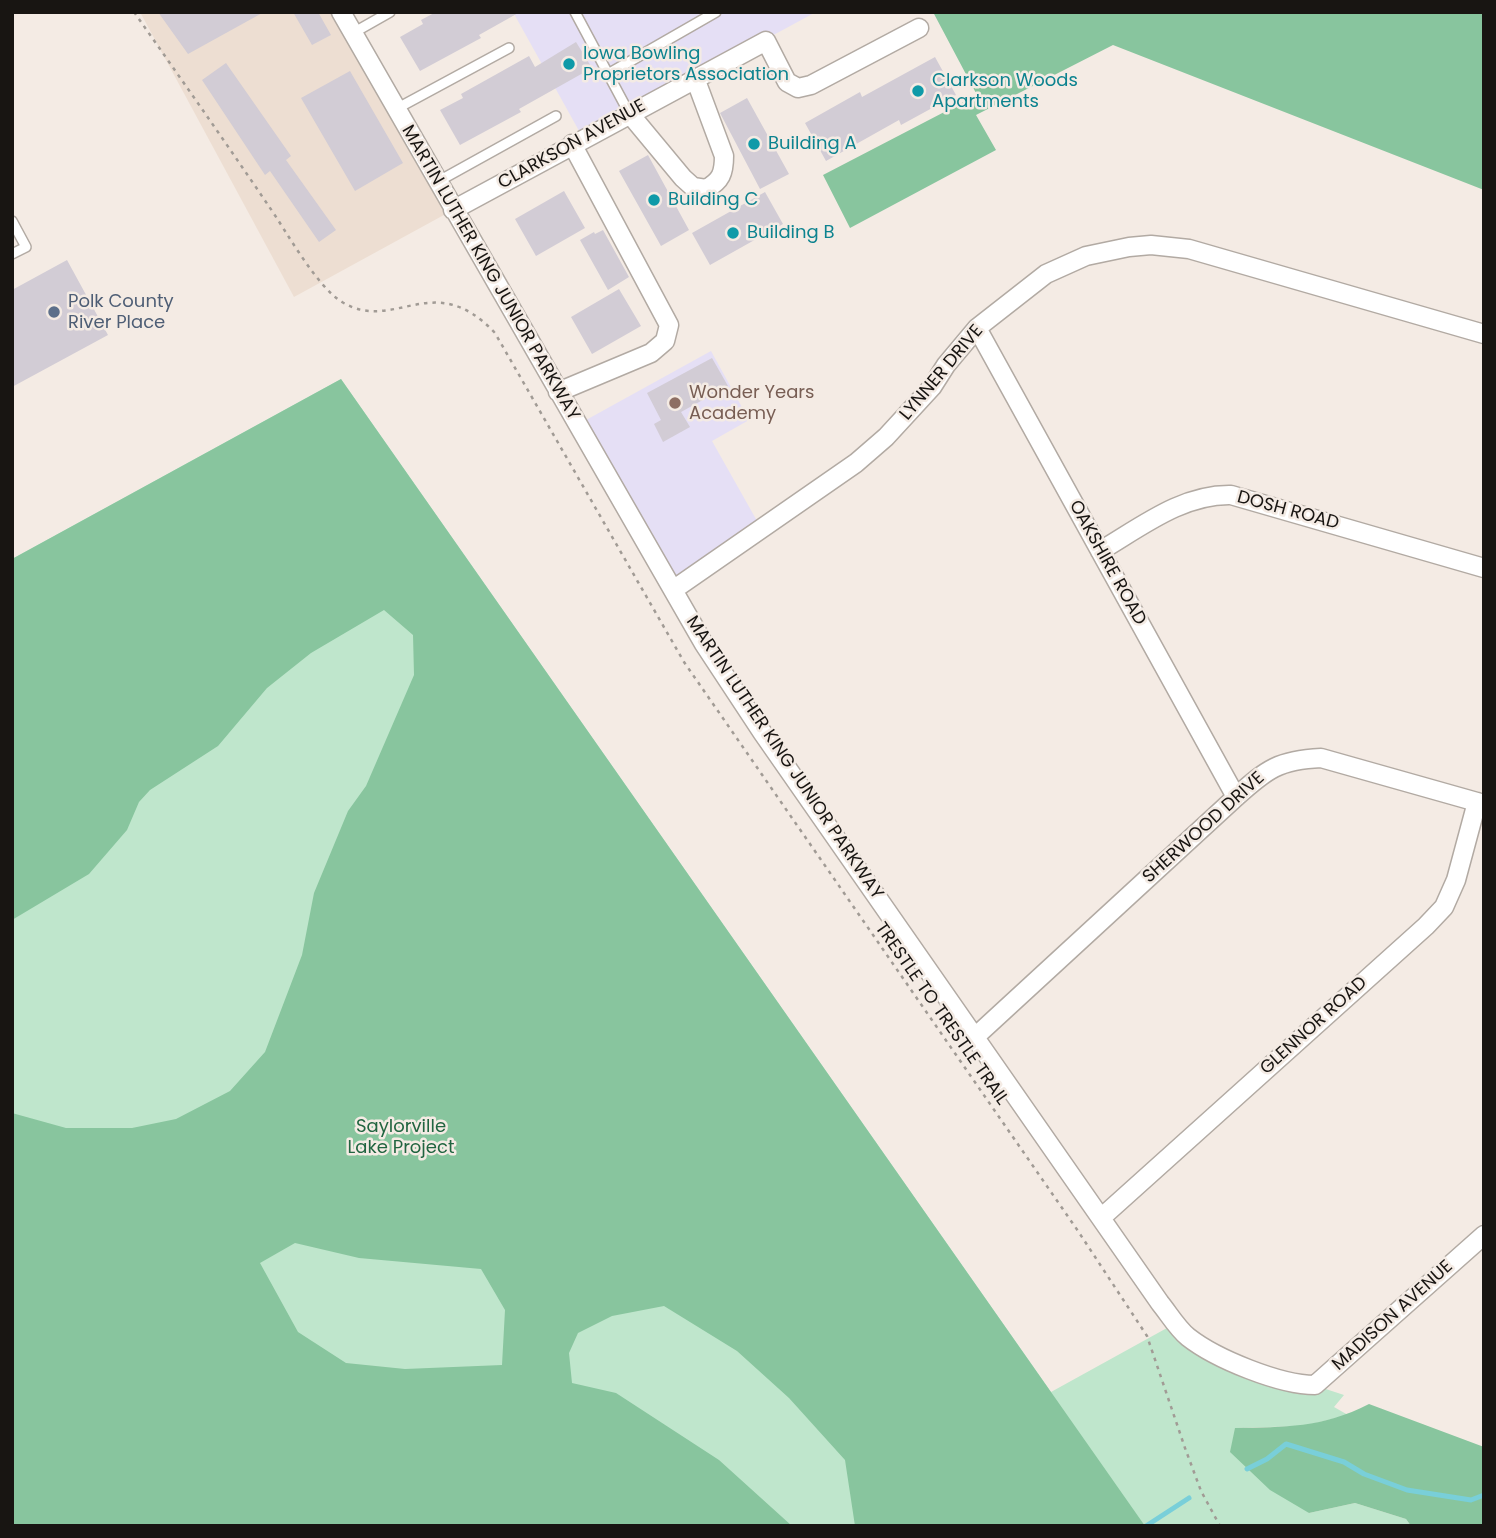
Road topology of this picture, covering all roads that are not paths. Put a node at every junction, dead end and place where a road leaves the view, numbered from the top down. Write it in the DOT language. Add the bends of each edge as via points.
graph roads {
  1 [pos="341,12"];
  2 [pos="390,12"];
  3 [pos="575,12"];
  4 [pos="716,12"];
  5 [pos="919,28"];
  6 [pos="353,33"];
  7 [pos="509,48"];
  8 [pos="608,74"];
  9 [pos="695,78"];
  10 [pos="396,109"];
  11 [pos="629,113"];
  12 [pos="556,116"];
  13 [pos="572,144"];
  14 [pos="437,182"];
  15 [pos="453,210"];
  16 [pos="12,221"];
  17 [pos="12,254"];
  18 [pos="977,328"];
  19 [pos="1484,334"];
  20 [pos="558,392"];
  21 [pos="1100,551"];
  22 [pos="1484,568"];
  23 [pos="673,590"];
  24 [pos="1236,797"];
  25 [pos="1480,803"];
  26 [pos="975,1037"];
  27 [pos="1101,1218"];
  28 [pos="1484,1235"];
  29 [pos="1297,1385"];
  1 -- 6 [label="street, MARTIN LUTHER KING JUNIOR PARKWAY"];
  2 -- 6 [label="lane"];
  3 -- 8 [label="lane"];
  4 -- 8 [label="lane"];
  5 -- 9 [label="street, CLARKSON AVENUE" via="798,88 787,82 766,41"];
  6 -- 10 [label="street, MARTIN LUTHER KING JUNIOR PARKWAY"];
  7 -- 10 [label="lane"];
  8 -- 11 [label="lane"];
  9 -- 11 [label="street, CLARKSON AVENUE"];
  9 -- 11 [label="street" via="724,156 718,182 706,189 692,187"];
  10 -- 14 [label="street, MARTIN LUTHER KING JUNIOR PARKWAY"];
  11 -- 13 [label="street, CLARKSON AVENUE"];
  12 -- 14 [label="lane"];
  13 -- 15 [label="street, CLARKSON AVENUE"];
  13 -- 20 [label="street" via="669,325 665,341 652,353"];
  14 -- 15 [label="street, MARTIN LUTHER KING JUNIOR PARKWAY"];
  15 -- 20 [label="street, MARTIN LUTHER KING JUNIOR PARKWAY"];
  16 -- 17 [label="lane" via="26,247"];
  18 -- 19 [label="street, LYNNER DRIVE" via="1046,274 1086,256 1152,245 1189,249"];
  18 -- 21 [label="street, OAKSHIRE ROAD"];
  18 -- 23 [label="street, LYNNER DRIVE" via="887,437"];
  20 -- 23 [label="street, MARTIN LUTHER KING JUNIOR PARKWAY"];
  21 -- 22 [label="street, DOSH ROAD" via="1185,502 1231,495"];
  21 -- 24 [label="street, OAKSHIRE ROAD"];
  23 -- 26 [label="street, MARTIN LUTHER KING JUNIOR PARKWAY" via="762,732"];
  24 -- 25 [label="street, SHERWOOD DRIVE" via="1271,768 1295,759 1321,758"];
  24 -- 26 [label="street, SHERWOOD DRIVE"];
  25 -- 27 [label="street, GLENNOR ROAD" via="1444,907"];
  26 -- 27 [label="street, MARTIN LUTHER KING JUNIOR PARKWAY"];
  27 -- 29 [label="street, MARTIN LUTHER KING JUNIOR PARKWAY" via="1186,1335 1218,1355"];
  28 -- 29 [label="street, MADISON AVENUE" via="1329,1374 1315,1385"];
}
